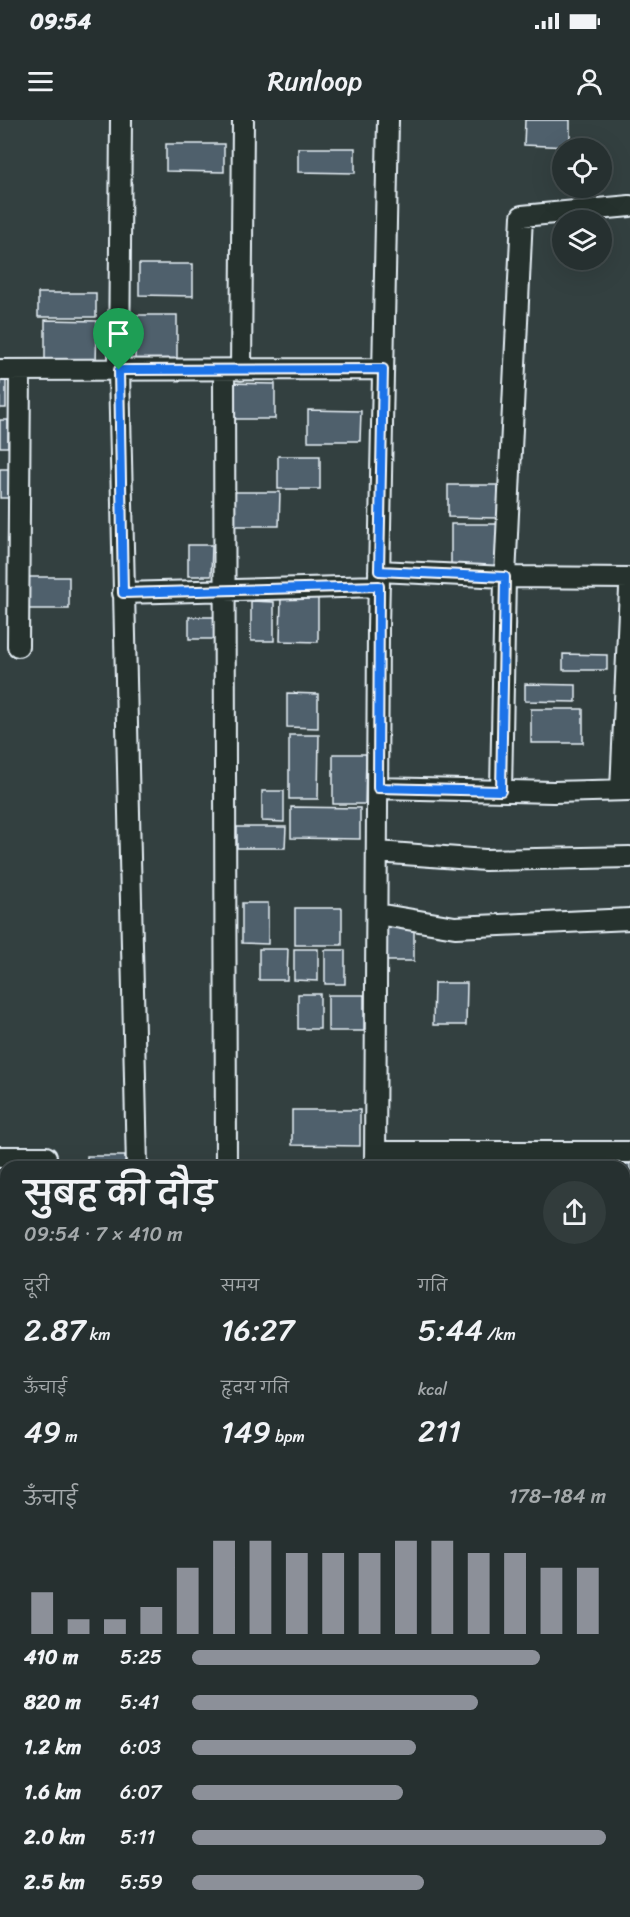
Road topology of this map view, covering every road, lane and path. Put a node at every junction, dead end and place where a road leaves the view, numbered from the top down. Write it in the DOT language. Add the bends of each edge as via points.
graph roads {
  1 [pos="122,120"];
  2 [pos="243,120"];
  3 [pos="388,120"];
  4 [pos="630,206"];
  5 [pos="383,369"];
  6 [pos="0,370"];
  7 [pos="20,370"];
  8 [pos="119,370"];
  9 [pos="232,370"];
  10 [pos="505,577"];
  11 [pos="379,578"];
  12 [pos="630,578"];
  13 [pos="630,589"];
  14 [pos="225,590"];
  15 [pos="123,593"];
  16 [pos="18,646"];
  17 [pos="378,788"];
  18 [pos="626,790"];
  19 [pos="501,791"];
  20 [pos="377,852"];
  21 [pos="630,858"];
  22 [pos="377,914"];
  23 [pos="630,919"];
  24 [pos="630,1152"];
  25 [pos="46,1156"];
  26 [pos="0,1157"];
  27 [pos="376,1159"];
  28 [pos="525,1159"];
  29 [pos="137,1161"];
  30 [pos="226,1161"];
  1 -- 8 [label="street"];
  2 -- 9 [label="street"];
  3 -- 5 [label="street"];
  4 -- 10 [label="street" via="522,216"];
  5 -- 9 [label="street"];
  5 -- 11 [label="street"];
  6 -- 7 [label="street"];
  7 -- 8 [label="street"];
  7 -- 16 [label="street"];
  8 -- 9 [label="street"];
  8 -- 15 [label="street"];
  9 -- 14 [label="street"];
  10 -- 11 [label="street"];
  10 -- 12 [label="street"];
  10 -- 19 [label="street"];
  11 -- 14 [label="street"];
  11 -- 17 [label="street"];
  13 -- 18 [label="street"];
  14 -- 15 [label="street"];
  14 -- 30 [label="street"];
  15 -- 29 [label="street"];
  17 -- 19 [label="street"];
  17 -- 20 [label="street"];
  18 -- 19 [label="street"];
  20 -- 21 [label="street" via="485,860"];
  20 -- 22 [label="street"];
  22 -- 23 [label="street" via="455,927"];
  22 -- 27 [label="street"];
  24 -- 28 [label="street"];
  25 -- 26 [label="street"];
  27 -- 28 [label="street"];
}
